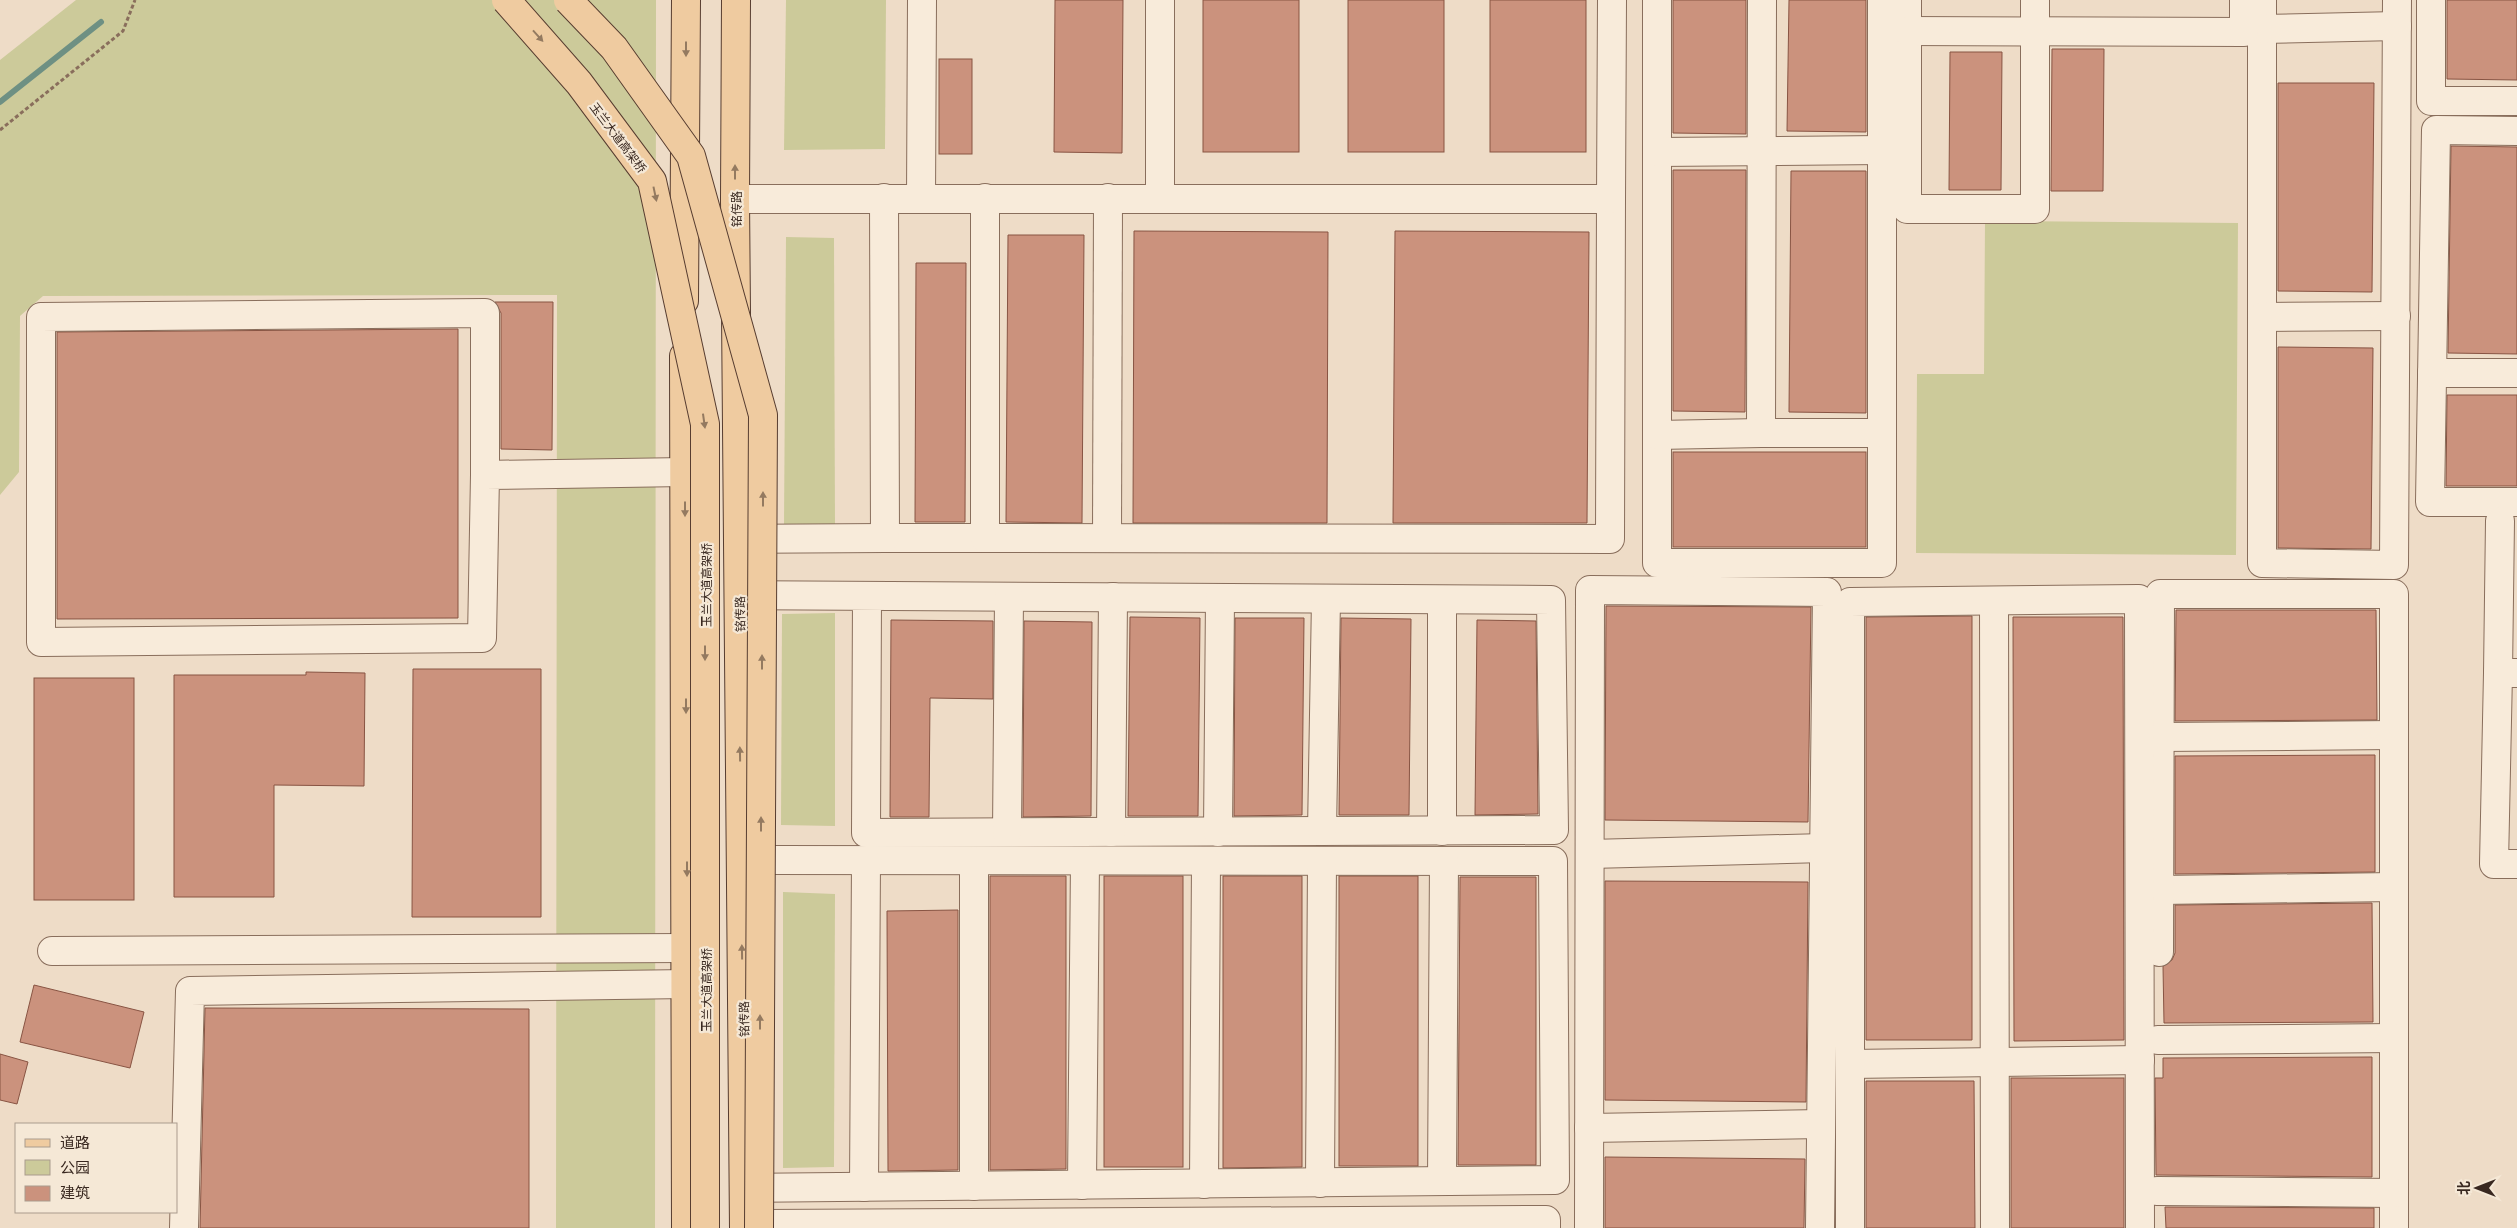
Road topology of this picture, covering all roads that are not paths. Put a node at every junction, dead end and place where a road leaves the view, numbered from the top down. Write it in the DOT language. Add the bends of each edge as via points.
graph roads {
  1 [pos="506,0"];
  2 [pos="568,0"];
  3 [pos="686,0"];
  4 [pos="736,0"];
  5 [pos="922,0"];
  6 [pos="1160,0"];
  7 [pos="1612,0"];
  8 [pos="1657,0"];
  9 [pos="1762,0"];
  10 [pos="1882,0"];
  11 [pos="1907,0"];
  12 [pos="2035,0"];
  13 [pos="2244,0"];
  14 [pos="2262,0"];
  15 [pos="2431,0"];
  16 [pos="2397,13"];
  17 [pos="2262,28"];
  18 [pos="1907,31"];
  19 [pos="2035,32"];
  20 [pos="2517,102"];
  21 [pos="2517,131"];
  22 [pos="1882,150"];
  23 [pos="1762,151"];
  24 [pos="1657,152"];
  25 [pos="735,198"];
  26 [pos="884,198"];
  27 [pos="921,198"];
  28 [pos="985,198"];
  29 [pos="1108,198"];
  30 [pos="1160,198"];
  31 [pos="1611,199"];
  32 [pos="2396,316"];
  33 [pos="2262,317"];
  34 [pos="2432,372"];
  35 [pos="2517,373"];
  36 [pos="1761,433"];
  37 [pos="1882,433"];
  38 [pos="1657,434"];
  39 [pos="684,472"];
  40 [pos="485,475"];
  41 [pos="2509,512"];
  42 [pos="885,538"];
  43 [pos="985,538"];
  44 [pos="1107,538"];
  45 [pos="738,539"];
  46 [pos="739,595"];
  47 [pos="867,596"];
  48 [pos="1009,597"];
  49 [pos="1113,597"];
  50 [pos="1220,598"];
  51 [pos="1326,599"];
  52 [pos="1442,600"];
  53 [pos="1994,601"];
  54 [pos="2508,673"];
  55 [pos="2394,735"];
  56 [pos="2160,737"];
  57 [pos="1322,831"];
  58 [pos="1442,831"];
  59 [pos="1007,832"];
  60 [pos="1111,832"];
  61 [pos="1218,832"];
  62 [pos="1824,848"];
  63 [pos="1590,854"];
  64 [pos="741,860"];
  65 [pos="866,861"];
  66 [pos="974,861"];
  67 [pos="1086,861"];
  68 [pos="1206,861"];
  69 [pos="1322,861"];
  70 [pos="1444,861"];
  71 [pos="2517,864"];
  72 [pos="2394,887"];
  73 [pos="2159,890"];
  74 [pos="687,948"];
  75 [pos="52,951"];
  76 [pos="687,984"];
  77 [pos="2394,1038"];
  78 [pos="2158,1040"];
  79 [pos="2140,1060"];
  80 [pos="1995,1063"];
  81 [pos="1850,1064"];
  82 [pos="1821,1124"];
  83 [pos="1589,1128"];
  84 [pos="1442,1181"];
  85 [pos="1320,1183"];
  86 [pos="1204,1184"];
  87 [pos="1082,1185"];
  88 [pos="974,1186"];
  89 [pos="864,1187"];
  90 [pos="744,1188"];
  91 [pos="2158,1191"];
  92 [pos="2394,1193"];
  93 [pos="1084,1225"];
  94 [pos="885,1226"];
  95 [pos="749,1227"];
  96 [pos="184,1228"];
  97 [pos="686,1228"];
  98 [pos="705,1228"];
  99 [pos="1546,1228"];
  100 [pos="1589,1228"];
  101 [pos="1820,1228"];
  102 [pos="1850,1228"];
  103 [pos="1995,1228"];
  104 [pos="2140,1228"];
  105 [pos="2157,1228"];
  106 [pos="2394,1228"];
  1 -- 98 [label="main road, 玉兰大道高架桥, one-way, bridge" via="579,83 652,181 705,424"];
  95 -- 2 [label="main road, one-way, bridge" via="763,415 691,156 614,48"];
  3 -- 39 [label="main road, one-way"];
  25 -- 4 [label="main road, 铭传路, one-way"];
  5 -- 27 [label="lane"];
  6 -- 30 [label="lane"];
  7 -- 31 [label="lane"];
  8 -- 24 [label="lane"];
  9 -- 23 [label="lane"];
  10 -- 22 [label="lane"];
  11 -- 18 [label="lane"];
  12 -- 19 [label="lane"];
  13 -- 19 [label="lane" via="2244,32"];
  14 -- 17 [label="lane"];
  15 -- 20 [label="lane" via="2431,102"];
  16 -- 17 [label="lane"];
  16 -- 32 [label="lane"];
  17 -- 33 [label="lane"];
  18 -- 19 [label="lane"];
  18 -- 19 [label="lane" via="1906,209 2035,209"];
  21 -- 34 [label="lane" via="2436,130"];
  22 -- 23 [label="lane"];
  22 -- 37 [label="lane"];
  23 -- 24 [label="lane"];
  23 -- 36 [label="lane"];
  24 -- 38 [label="lane"];
  25 -- 26 [label="lane"];
  25 -- 45 [label="main road, 铭传路"];
  26 -- 27 [label="lane"];
  26 -- 42 [label="lane"];
  27 -- 28 [label="lane"];
  28 -- 29 [label="lane"];
  28 -- 43 [label="lane"];
  29 -- 30 [label="lane"];
  29 -- 44 [label="lane"];
  30 -- 31 [label="lane"];
  31 -- 44 [label="lane" via="1610,539"];
  32 -- 33 [label="lane"];
  32 -- 33 [label="lane" via="2394,565 2262,563"];
  34 -- 35 [label="lane"];
  34 -- 41 [label="lane" via="2430,502"];
  36 -- 37 [label="lane"];
  36 -- 38 [label="lane"];
  37 -- 38 [label="lane" via="1882,563 1657,563"];
  39 -- 40 [label="lane"];
  39 -- 74 [label="main road, one-way"];
  40 -- 40 [label="lane" via="485,313 41,317 41,642 482,638"];
  41 -- 54 [label="lane"];
  42 -- 43 [label="lane"];
  42 -- 45 [label="lane"];
  43 -- 44 [label="lane"];
  45 -- 46 [label="main road, 铭传路"];
  46 -- 47 [label="lane"];
  64 -- 46 [label="main road, 铭传路, one-way"];
  47 -- 48 [label="lane"];
  47 -- 59 [label="lane" via="866,833"];
  48 -- 49 [label="lane"];
  48 -- 59 [label="lane"];
  49 -- 50 [label="lane"];
  49 -- 60 [label="lane"];
  50 -- 51 [label="lane"];
  50 -- 61 [label="lane"];
  51 -- 52 [label="lane"];
  51 -- 57 [label="lane"];
  52 -- 58 [label="lane"];
  52 -- 58 [label="lane" via="1551,600 1554,821 1554,830"];
  53 -- 79 [label="lane" via="2139,599"];
  53 -- 80 [label="lane"];
  53 -- 81 [label="lane" via="1850,602"];
  54 -- 71 [label="lane" via="2494,864"];
  55 -- 56 [label="lane"];
  55 -- 56 [label="lane" via="2394,594 2160,594"];
  55 -- 72 [label="lane"];
  56 -- 73 [label="lane"];
  57 -- 58 [label="lane"];
  57 -- 61 [label="lane"];
  59 -- 60 [label="lane"];
  60 -- 61 [label="lane"];
  62 -- 63 [label="lane"];
  62 -- 63 [label="lane" via="1827,592 1590,590"];
  62 -- 82 [label="lane"];
  63 -- 83 [label="lane"];
  64 -- 65 [label="lane"];
  90 -- 64 [label="main road, 铭传路, one-way"];
  65 -- 66 [label="lane"];
  65 -- 89 [label="lane"];
  66 -- 67 [label="lane"];
  66 -- 88 [label="lane"];
  67 -- 68 [label="lane"];
  67 -- 87 [label="lane"];
  68 -- 69 [label="lane"];
  68 -- 86 [label="lane"];
  69 -- 70 [label="lane"];
  69 -- 85 [label="lane"];
  70 -- 84 [label="lane"];
  70 -- 84 [label="lane" via="1553,861 1555,1180"];
  72 -- 73 [label="lane"];
  72 -- 77 [label="lane"];
  73 -- 78 [label="lane"];
  74 -- 75 [label="lane"];
  74 -- 76 [label="main road"];
  76 -- 96 [label="lane" via="190,991"];
  76 -- 97 [label="main road"];
  77 -- 78 [label="lane"];
  77 -- 92 [label="lane"];
  78 -- 91 [label="lane"];
  79 -- 80 [label="lane"];
  79 -- 104 [label="lane"];
  80 -- 81 [label="lane"];
  80 -- 103 [label="lane"];
  81 -- 102 [label="lane"];
  82 -- 83 [label="lane"];
  82 -- 101 [label="lane"];
  83 -- 100 [label="lane"];
  84 -- 85 [label="lane"];
  85 -- 86 [label="lane"];
  86 -- 87 [label="lane"];
  87 -- 88 [label="lane"];
  88 -- 89 [label="lane"];
  89 -- 90 [label="lane"];
  90 -- 95 [label="main road, 铭传路"];
  91 -- 92 [label="lane"];
  91 -- 105 [label="lane"];
  92 -- 106 [label="lane"];
  93 -- 94 [label="lane"];
  93 -- 99 [label="lane" via="1546,1220"];
  94 -- 95 [label="lane"];
}
